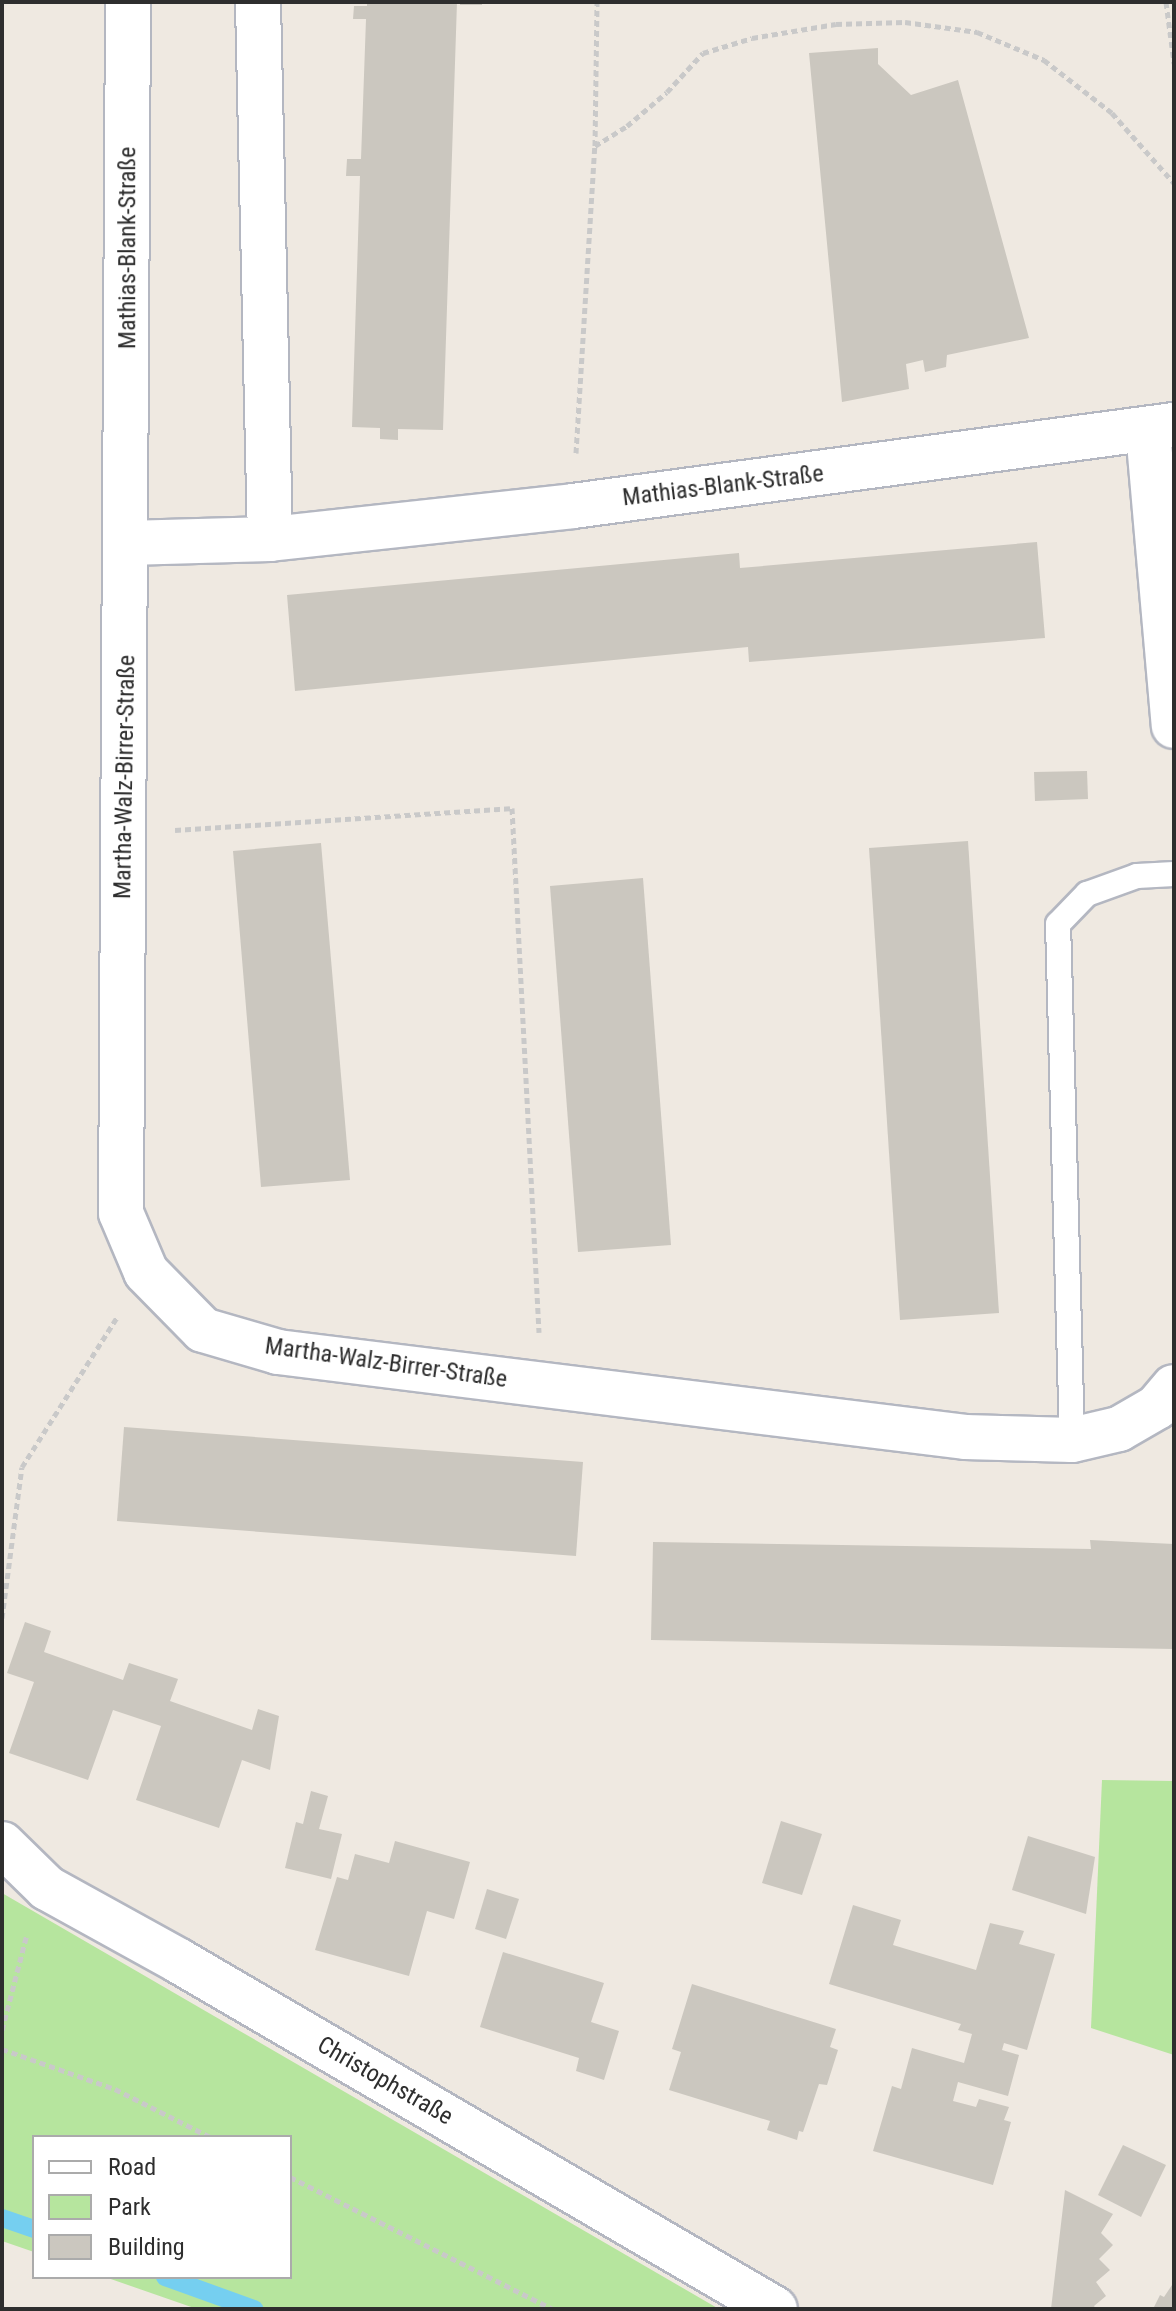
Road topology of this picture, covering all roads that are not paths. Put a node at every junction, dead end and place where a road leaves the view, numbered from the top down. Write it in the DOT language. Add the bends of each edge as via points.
graph roads {
  1 [pos="128,2"];
  2 [pos="258,2"];
  3 [pos="1161,428"];
  4 [pos="270,539"];
  5 [pos="127,543"];
  6 [pos="1174,726"];
  7 [pos="1174,874"];
  8 [pos="1174,1387"];
  9 [pos="1072,1440"];
  10 [pos="2,1844"];
  11 [pos="775,2309"];
  1 -- 5 [label="street, Mathias-Blank-Straße"];
  2 -- 4 [label="street"];
  3 -- 4 [label="street, Mathias-Blank-Straße" via="573,506"];
  3 -- 6 [label="street"];
  4 -- 5 [label="street, Mathias-Blank-Straße"];
  5 -- 9 [label="street, Martha-Walz-Birrer-Straße" via="121,1213 146,1272 203,1330 278,1352 965,1437"];
  7 -- 9 [label="lane" via="1137,876 1087,894 1058,924"];
  8 -- 9 [label="street, Martha-Walz-Birrer-Straße" via="1157,1407 1119,1429"];
  10 -- 11 [label="street, Christophstraße" via="47,1888"];
}
